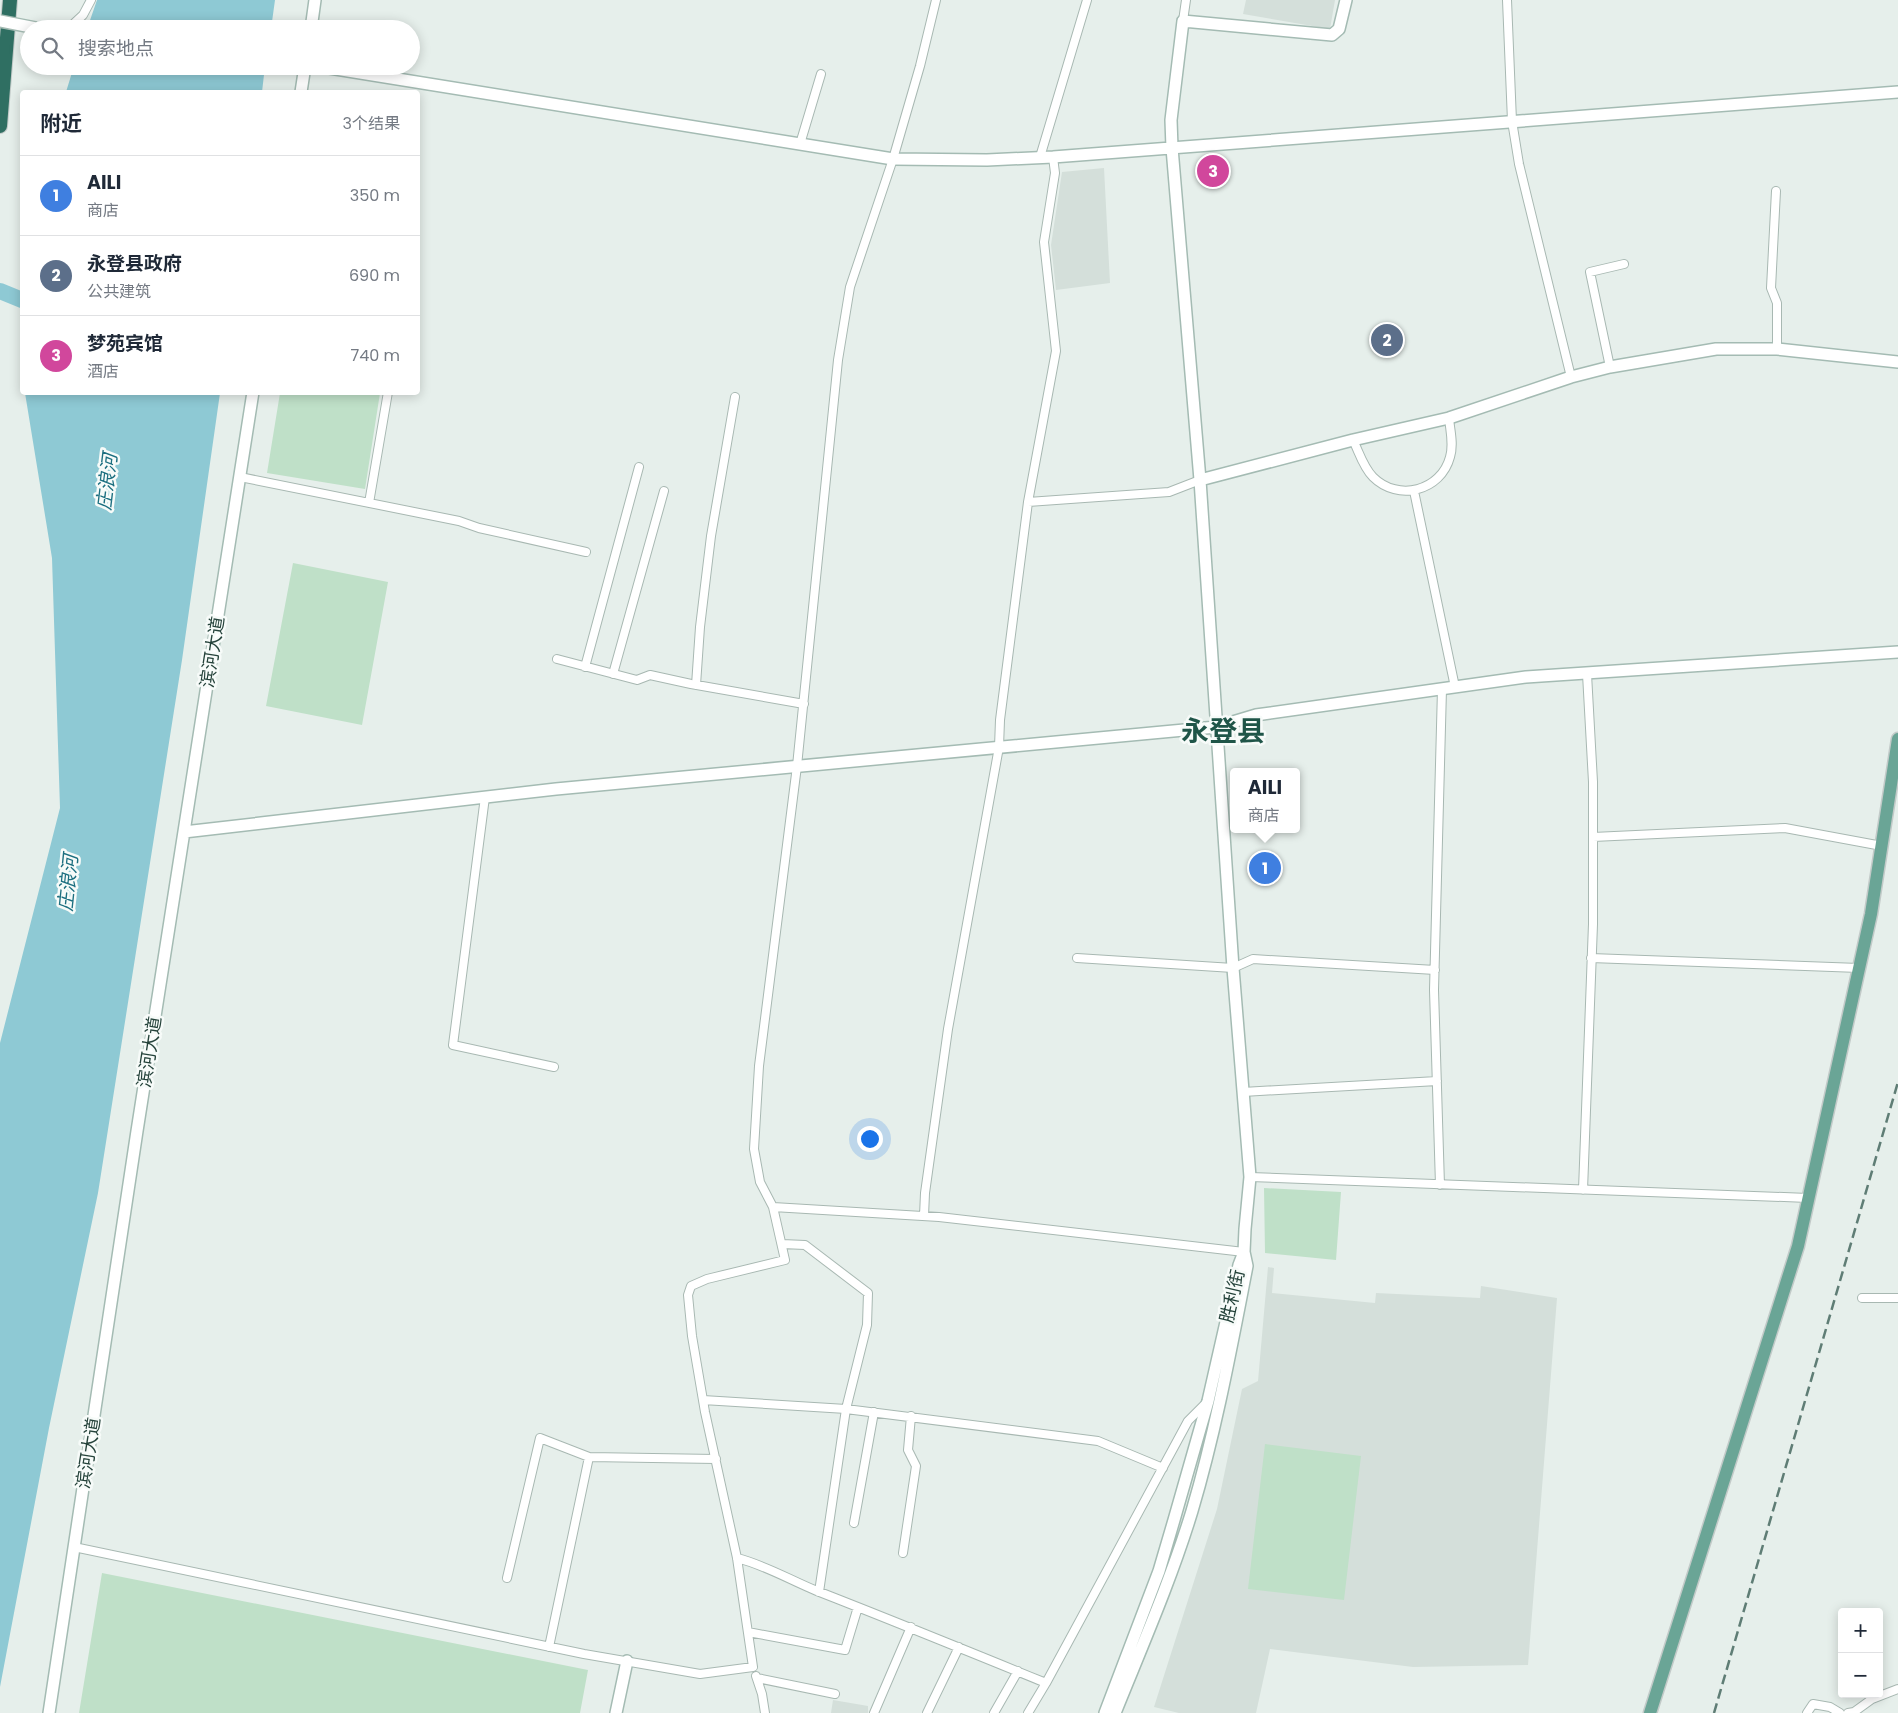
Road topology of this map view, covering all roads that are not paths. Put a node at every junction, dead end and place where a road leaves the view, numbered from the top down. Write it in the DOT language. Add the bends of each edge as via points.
graph roads {
  1 [pos="10,0"];
  2 [pos="91,0"];
  3 [pos="315,0"];
  4 [pos="936,0"];
  5 [pos="1087,0"];
  6 [pos="1186,0"];
  7 [pos="1346,0"];
  8 [pos="1507,0"];
  9 [pos="78,20"];
  10 [pos="312,20"];
  11 [pos="0,21"];
  12 [pos="1183,21"];
  13 [pos="20,24"];
  14 [pos="821,74"];
  15 [pos="304,75"];
  16 [pos="373,75"];
  17 [pos="301,90"];
  18 [pos="1898,92"];
  19 [pos="1512,121"];
  20 [pos="0,126"];
  21 [pos="800,144"];
  22 [pos="1172,148"];
  23 [pos="1040,157"];
  24 [pos="1053,157"];
  25 [pos="893,159"];
  26 [pos="1776,191"];
  27 [pos="1624,264"];
  28 [pos="1777,349"];
  29 [pos="1898,362"];
  30 [pos="1610,367"];
  31 [pos="1571,377"];
  32 [pos="253,395"];
  33 [pos="387,395"];
  34 [pos="735,397"];
  35 [pos="1449,418"];
  36 [pos="1353,440"];
  37 [pos="638,467"];
  38 [pos="240,478"];
  39 [pos="1200,480"];
  40 [pos="664,491"];
  41 [pos="1414,491"];
  42 [pos="1028,502"];
  43 [pos="369,503"];
  44 [pos="586,552"];
  45 [pos="1898,652"];
  46 [pos="557,659"];
  47 [pos="585,666"];
  48 [pos="613,674"];
  49 [pos="1586,674"];
  50 [pos="696,685"];
  51 [pos="1455,687"];
  52 [pos="1442,689"];
  53 [pos="804,704"];
  54 [pos="1216,727"];
  55 [pos="1898,739"];
  56 [pos="1000,747"];
  57 [pos="798,766"];
  58 [pos="485,797"];
  59 [pos="184,832"];
  60 [pos="1593,836"];
  61 [pos="1882,846"];
  62 [pos="1077,958"];
  63 [pos="1591,958"];
  64 [pos="1233,968"];
  65 [pos="1859,968"];
  66 [pos="1435,970"];
  67 [pos="554,1067"];
  68 [pos="1437,1081"];
  69 [pos="1243,1092"];
  70 [pos="1250,1178"];
  71 [pos="1440,1185"];
  72 [pos="1583,1190"];
  73 [pos="1808,1198"];
  74 [pos="773,1207"];
  75 [pos="924,1216"];
  76 [pos="782,1244"];
  77 [pos="1244,1252"];
  78 [pos="1862,1298"];
  79 [pos="1898,1298"];
  80 [pos="703,1400"];
  81 [pos="1208,1401"];
  82 [pos="846,1409"];
  83 [pos="874,1412"];
  84 [pos="911,1416"];
  85 [pos="589,1457"];
  86 [pos="716,1459"];
  87 [pos="1163,1468"];
  88 [pos="854,1523"];
  89 [pos="74,1547"];
  90 [pos="903,1553"];
  91 [pos="737,1558"];
  92 [pos="507,1578"];
  93 [pos="819,1592"];
  94 [pos="858,1607"];
  95 [pos="912,1627"];
  96 [pos="748,1632"];
  97 [pos="550,1647"];
  98 [pos="959,1647"];
  99 [pos="627,1661"];
  100 [pos="754,1667"];
  101 [pos="1018,1671"];
  102 [pos="757,1678"];
  103 [pos="1046,1684"];
  104 [pos="1898,1689"];
  105 [pos="835,1694"];
  106 [pos="49,1713"];
  107 [pos="616,1713"];
  108 [pos="765,1713"];
  109 [pos="874,1713"];
  110 [pos="928,1713"];
  111 [pos="994,1713"];
  112 [pos="1028,1713"];
  113 [pos="1104,1713"];
  114 [pos="1115,1713"];
  115 [pos="1650,1713"];
  116 [pos="1807,1713"];
  117 [pos="1840,1713"];
  118 [pos="1848,1713"];
  1 -- 20 [label="highway"];
  2 -- 9 [label="street"];
  3 -- 10 [label="street"];
  4 -- 25 [label="street"];
  5 -- 23 [label="street"];
  6 -- 12 [label="street"];
  7 -- 12 [label="street" via="1338,29 1332,35"];
  8 -- 19 [label="street"];
  11 -- 13 [label="street, bridge"];
  12 -- 22 [label="street" via="1171,120"];
  14 -- 21 [label="street"];
  15 -- 17 [label="street"];
  16 -- 21 [label="street"];
  18 -- 19 [label="street"];
  19 -- 22 [label="street"];
  19 -- 31 [label="street" via="1519,164"];
  21 -- 25 [label="street"];
  22 -- 24 [label="street"];
  22 -- 39 [label="street"];
  23 -- 24 [label="street"];
  23 -- 25 [label="street"];
  24 -- 42 [label="street" via="1055,174 1044,242 1056,351"];
  25 -- 53 [label="street" via="850,287 838,360"];
  26 -- 28 [label="street" via="1771,288 1777,304"];
  27 -- 30 [label="street" via="1590,272"];
  28 -- 29 [label="street"];
  28 -- 30 [label="street" via="1716,349"];
  30 -- 31 [label="street"];
  31 -- 35 [label="street"];
  32 -- 38 [label="street, 滨河大道"];
  33 -- 43 [label="street"];
  34 -- 50 [label="street" via="711,536"];
  35 -- 36 [label="street"];
  35 -- 41 [label="street" via="1452,444 1447,465 1434,482"];
  36 -- 39 [label="street"];
  36 -- 41 [label="street" via="1366,470 1377,481 1398,491"];
  37 -- 47 [label="street"];
  38 -- 43 [label="street"];
  38 -- 59 [label="street, 滨河大道"];
  39 -- 42 [label="street" via="1169,492"];
  39 -- 54 [label="street"];
  40 -- 48 [label="street"];
  41 -- 51 [label="street"];
  42 -- 56 [label="street" via="1000,720"];
  43 -- 44 [label="street"];
  45 -- 49 [label="street"];
  46 -- 47 [label="street"];
  47 -- 48 [label="street"];
  48 -- 50 [label="street" via="637,680 650,675"];
  49 -- 51 [label="street"];
  49 -- 60 [label="street"];
  50 -- 53 [label="street"];
  51 -- 52 [label="street"];
  52 -- 54 [label="street" via="1256,715"];
  52 -- 66 [label="street"];
  53 -- 57 [label="street"];
  54 -- 56 [label="street"];
  54 -- 64 [label="street"];
  55 -- 61 [label="main road"];
  56 -- 57 [label="street"];
  56 -- 75 [label="street" via="948,1029"];
  57 -- 58 [label="street"];
  57 -- 74 [label="street" via="759,1066 754,1149 760,1182"];
  58 -- 59 [label="street"];
  58 -- 67 [label="street" via="453,1045"];
  59 -- 89 [label="street, 滨河大道"];
  60 -- 61 [label="street" via="1785,828"];
  60 -- 63 [label="street"];
  61 -- 65 [label="main road"];
  62 -- 64 [label="street"];
  63 -- 65 [label="street"];
  63 -- 72 [label="street"];
  64 -- 66 [label="street" via="1253,959"];
  64 -- 69 [label="street"];
  65 -- 73 [label="main road"];
  66 -- 68 [label="street"];
  68 -- 69 [label="street"];
  68 -- 71 [label="street"];
  69 -- 70 [label="street"];
  70 -- 71 [label="street"];
  70 -- 77 [label="street"];
  71 -- 72 [label="street"];
  72 -- 73 [label="street"];
  73 -- 115 [label="main road" via="1798,1246"];
  74 -- 75 [label="street"];
  74 -- 76 [label="street"];
  75 -- 77 [label="street"];
  76 -- 80 [label="street" via="785,1260 691,1286 688,1295 692,1336"];
  76 -- 82 [label="street" via="805,1245 868,1293 867,1325"];
  77 -- 81 [label="street, 胜利街"];
  77 -- 114 [label="street, 胜利街" via="1247,1266 1220,1404 1192,1511 1160,1603"];
  78 -- 79 [label="street"];
  80 -- 82 [label="street"];
  80 -- 86 [label="street"];
  81 -- 87 [label="street" via="1188,1421"];
  81 -- 113 [label="street, 胜利街" via="1159,1571"];
  82 -- 83 [label="street"];
  82 -- 93 [label="street"];
  83 -- 84 [label="street"];
  83 -- 88 [label="street"];
  84 -- 87 [label="street" via="1098,1441"];
  84 -- 90 [label="street" via="908,1450 916,1466"];
  85 -- 86 [label="street"];
  85 -- 92 [label="street" via="540,1438"];
  85 -- 97 [label="street"];
  86 -- 91 [label="street"];
  87 -- 103 [label="street"];
  89 -- 97 [label="street"];
  89 -- 106 [label="street, 滨河大道"];
  91 -- 93 [label="street"];
  91 -- 96 [label="street"];
  93 -- 94 [label="street"];
  94 -- 95 [label="street"];
  94 -- 96 [label="street" via="845,1650"];
  95 -- 98 [label="street"];
  95 -- 109 [label="street"];
  96 -- 100 [label="street"];
  97 -- 99 [label="street"];
  98 -- 101 [label="street"];
  98 -- 110 [label="street"];
  99 -- 100 [label="street" via="700,1674"];
  99 -- 107 [label="street"];
  100 -- 102 [label="street"];
  101 -- 103 [label="street"];
  101 -- 111 [label="street"];
  102 -- 105 [label="street"];
  102 -- 108 [label="street"];
  103 -- 112 [label="street"];
  104 -- 118 [label="street"];
  116 -- 117 [label="street" via="1813,1704 1830,1707"];
}
